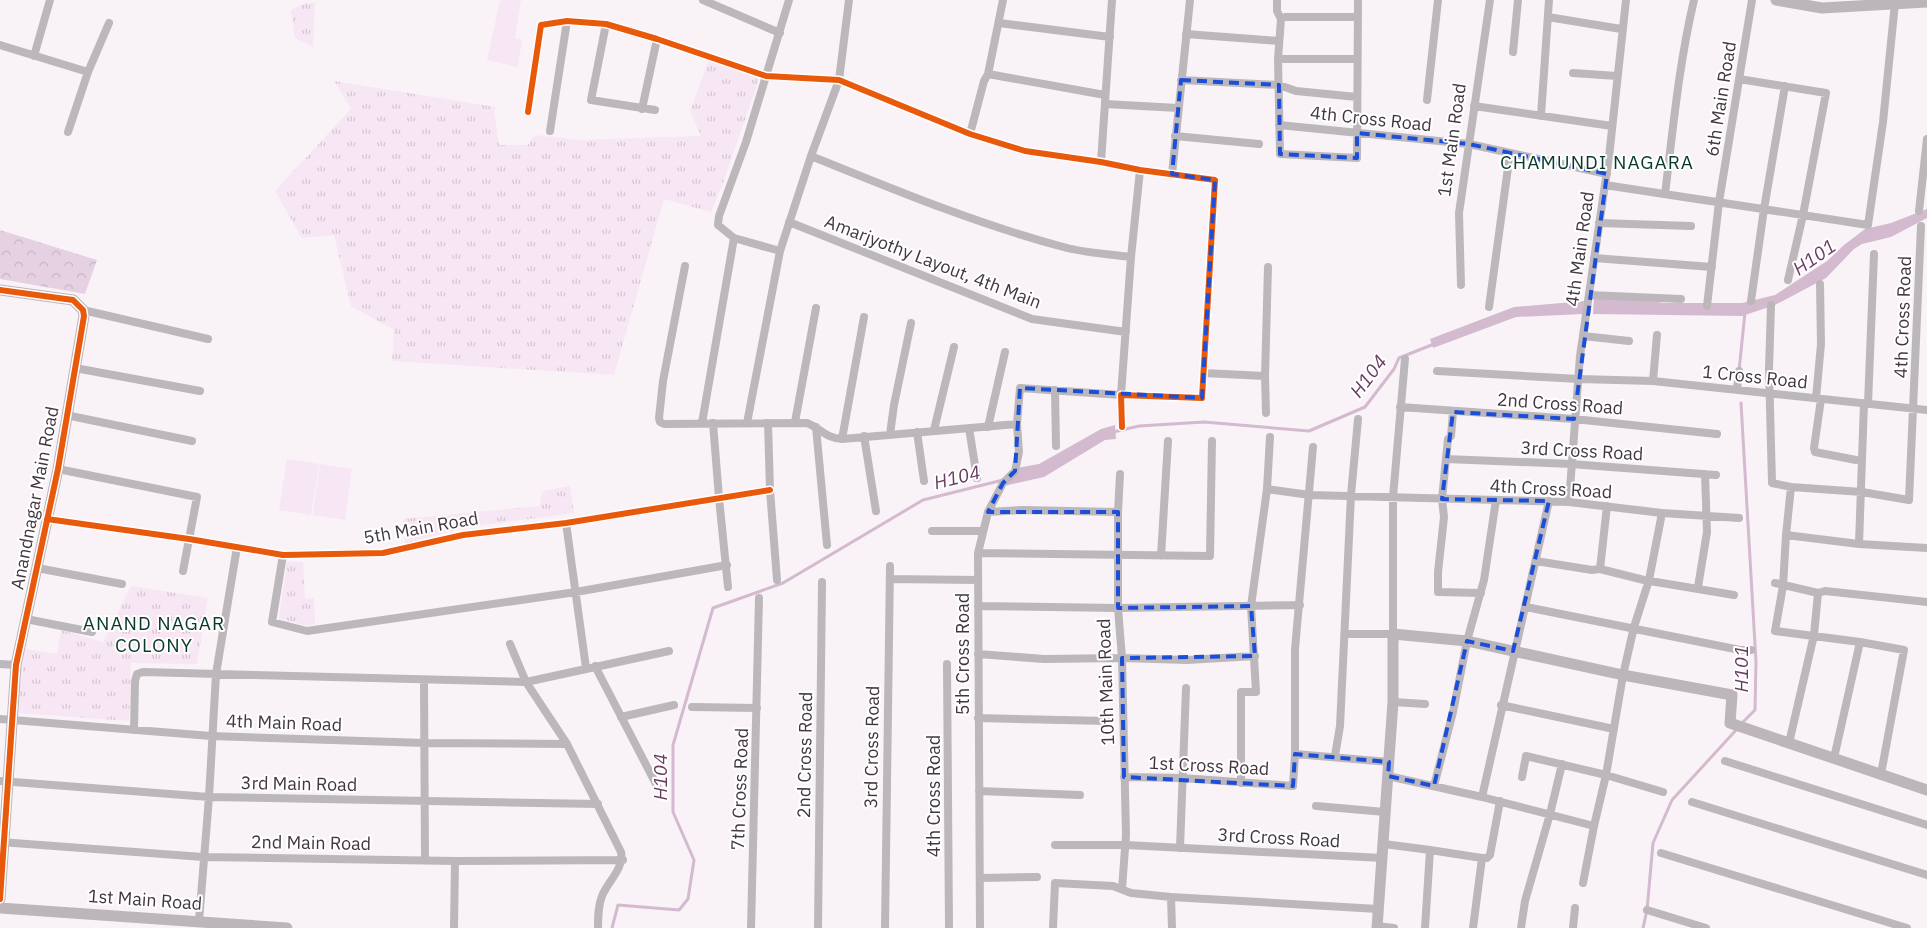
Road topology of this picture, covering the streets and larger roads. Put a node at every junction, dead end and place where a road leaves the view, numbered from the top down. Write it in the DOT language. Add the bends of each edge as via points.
graph roads {
  1 [pos="50,0"];
  2 [pos="703,0"];
  3 [pos="789,0"];
  4 [pos="848,0"];
  5 [pos="1003,0"];
  6 [pos="1112,0"];
  7 [pos="1190,0"];
  8 [pos="1277,0"];
  9 [pos="1358,0"];
  10 [pos="1438,0"];
  11 [pos="1490,0"];
  12 [pos="1518,0"];
  13 [pos="1549,0"];
  14 [pos="1626,0"];
  15 [pos="1694,0"];
  16 [pos="1752,0"];
  17 [pos="1784,1"];
  18 [pos="1927,2"];
  19 [pos="1895,3"];
  20 [pos="1358,17"];
  21 [pos="1548,17"];
  22 [pos="1281,19"];
  23 [pos="567,22"];
  24 [pos="109,23"];
  25 [pos="999,23"];
  26 [pos="606,24"];
  27 [pos="1621,30"];
  28 [pos="780,33"];
  29 [pos="1186,34"];
  30 [pos="1110,37"];
  31 [pos="657,39"];
  32 [pos="1279,41"];
  33 [pos="0,45"];
  34 [pos="1513,52"];
  35 [pos="34,56"];
  36 [pos="1278,59"];
  37 [pos="1357,59"];
  38 [pos="88,72"];
  39 [pos="1573,73"];
  40 [pos="988,74"];
  41 [pos="766,76"];
  42 [pos="1617,76"];
  43 [pos="838,80"];
  44 [pos="1181,80"];
  45 [pos="1739,80"];
  46 [pos="1279,85"];
  47 [pos="1785,86"];
  48 [pos="1105,95"];
  49 [pos="1357,98"];
  50 [pos="1427,100"];
  51 [pos="1105,104"];
  52 [pos="1474,106"];
  53 [pos="1178,108"];
  54 [pos="642,109"];
  55 [pos="655,110"];
  56 [pos="528,112"];
  57 [pos="1542,116"];
  58 [pos="1279,125"];
  59 [pos="1612,126"];
  60 [pos="550,131"];
  61 [pos="68,132"];
  62 [pos="1357,133"];
  63 [pos="970,134"];
  64 [pos="1176,136"];
  65 [pos="1927,139"];
  66 [pos="1259,144"];
  67 [pos="1469,144"];
  68 [pos="1510,153"];
  69 [pos="811,156"];
  70 [pos="1101,162"];
  71 [pos="1140,170"];
  72 [pos="1172,174"];
  73 [pos="1606,174"];
  74 [pos="1605,185"];
  75 [pos="1665,194"];
  76 [pos="1719,202"];
  77 [pos="1764,209"];
  78 [pos="1920,211"];
  79 [pos="1803,215"];
  80 [pos="790,222"];
  81 [pos="1599,223"];
  82 [pos="1691,226"];
  83 [pos="1921,226"];
  84 [pos="734,238"];
  85 [pos="780,251"];
  86 [pos="1874,254"];
  87 [pos="1131,257"];
  88 [pos="1594,258"];
  89 [pos="685,266"];
  90 [pos="1268,267"];
  91 [pos="1712,267"];
  92 [pos="1788,280"];
  93 [pos="1820,284"];
  94 [pos="1461,285"];
  95 [pos="0,290"];
  96 [pos="1588,295"];
  97 [pos="1681,299"];
  98 [pos="1751,302"];
  99 [pos="1771,305"];
  100 [pos="1707,306"];
  101 [pos="1489,307"];
  102 [pos="816,308"];
  103 [pos="83,310"];
  104 [pos="864,317"];
  105 [pos="911,323"];
  106 [pos="1126,332"];
  107 [pos="1657,335"];
  108 [pos="1583,336"];
  109 [pos="208,339"];
  110 [pos="1629,341"];
  111 [pos="954,348"];
  112 [pos="1005,352"];
  113 [pos="1405,359"];
  114 [pos="75,368"];
  115 [pos="1437,371"];
  116 [pos="1739,371"];
  117 [pos="1203,373"];
  118 [pos="1265,376"];
  119 [pos="1579,379"];
  120 [pos="1653,381"];
  121 [pos="1055,390"];
  122 [pos="1737,390"];
  123 [pos="200,391"];
  124 [pos="1769,394"];
  125 [pos="1121,395"];
  126 [pos="1819,398"];
  127 [pos="1866,404"];
  128 [pos="1400,407"];
  129 [pos="1914,409"];
  130 [pos="1927,410"];
  131 [pos="1452,412"];
  132 [pos="1266,413"];
  133 [pos="66,415"];
  134 [pos="1358,419"];
  135 [pos="1574,419"];
  136 [pos="795,422"];
  137 [pos="702,423"];
  138 [pos="713,423"];
  139 [pos="747,423"];
  140 [pos="768,423"];
  141 [pos="1018,424"];
  142 [pos="816,427"];
  143 [pos="988,427"];
  144 [pos="1122,427"];
  145 [pos="969,428"];
  146 [pos="934,430"];
  147 [pos="917,432"];
  148 [pos="890,434"];
  149 [pos="1717,434"];
  150 [pos="864,436"];
  151 [pos="1270,437"];
  152 [pos="842,439"];
  153 [pos="192,441"];
  154 [pos="1168,441"];
  155 [pos="1212,441"];
  156 [pos="1056,446"];
  157 [pos="1313,447"];
  158 [pos="1446,459"];
  159 [pos="1856,460"];
  160 [pos="1571,464"];
  161 [pos="58,469"];
  162 [pos="1120,474"];
  163 [pos="1705,474"];
  164 [pos="1716,475"];
  165 [pos="977,478"];
  166 [pos="924,481"];
  167 [pos="1791,487"];
  168 [pos="1267,489"];
  169 [pos="770,490"];
  170 [pos="1862,492"];
  171 [pos="1310,495"];
  172 [pos="1351,495"];
  173 [pos="1393,497"];
  174 [pos="719,498"];
  175 [pos="1442,499"];
  176 [pos="1496,500"];
  177 [pos="1549,501"];
  178 [pos="1569,502"];
  179 [pos="1607,506"];
  180 [pos="876,511"];
  181 [pos="988,512"];
  182 [pos="1118,512"];
  183 [pos="1662,513"];
  184 [pos="1708,516"];
  185 [pos="1738,518"];
  186 [pos="47,519"];
  187 [pos="566,523"];
  188 [pos="932,531"];
  189 [pos="983,531"];
  190 [pos="1786,535"];
  191 [pos="189,539"];
  192 [pos="1859,544"];
  193 [pos="827,545"];
  194 [pos="237,547"];
  195 [pos="1927,548"];
  196 [pos="978,553"];
  197 [pos="283,555"];
  198 [pos="1118,555"];
  199 [pos="1161,556"];
  200 [pos="1536,561"];
  201 [pos="727,565"];
  202 [pos="890,566"];
  203 [pos="37,568"];
  204 [pos="1600,569"];
  205 [pos="183,571"];
  206 [pos="890,579"];
  207 [pos="777,580"];
  208 [pos="978,580"];
  209 [pos="1649,580"];
  210 [pos="822,582"];
  211 [pos="1775,583"];
  212 [pos="122,584"];
  213 [pos="1784,586"];
  214 [pos="728,587"];
  215 [pos="1698,588"];
  216 [pos="576,592"];
  217 [pos="1481,592"];
  218 [pos="1818,593"];
  219 [pos="1734,595"];
  220 [pos="759,598"];
  221 [pos="1927,602"];
  222 [pos="1300,605"];
  223 [pos="978,606"];
  224 [pos="1252,606"];
  225 [pos="1526,607"];
  226 [pos="1118,608"];
  227 [pos="26,619"];
  228 [pos="1634,628"];
  229 [pos="92,632"];
  230 [pos="1345,634"];
  231 [pos="1393,634"];
  232 [pos="1814,636"];
  233 [pos="1467,641"];
  234 [pos="1860,642"];
  235 [pos="510,644"];
  236 [pos="1751,650"];
  237 [pos="669,651"];
  238 [pos="1513,651"];
  239 [pos="978,654"];
  240 [pos="1255,656"];
  241 [pos="1122,658"];
  242 [pos="0,664"];
  243 [pos="948,664"];
  244 [pos="16,666"];
  245 [pos="591,667"];
  246 [pos="216,674"];
  247 [pos="1624,675"];
  248 [pos="424,680"];
  249 [pos="526,682"];
  250 [pos="1186,688"];
  251 [pos="1393,702"];
  252 [pos="1425,704"];
  253 [pos="674,705"];
  254 [pos="1501,705"];
  255 [pos="692,707"];
  256 [pos="757,708"];
  257 [pos="621,717"];
  258 [pos="978,718"];
  259 [pos="6,720"];
  260 [pos="1108,721"];
  261 [pos="1614,729"];
  262 [pos="134,730"];
  263 [pos="211,736"];
  264 [pos="425,743"];
  265 [pos="1789,743"];
  266 [pos="567,744"];
  267 [pos="1295,754"];
  268 [pos="1335,756"];
  269 [pos="1834,758"];
  270 [pos="1725,761"];
  271 [pos="1389,762"];
  272 [pos="1562,764"];
  273 [pos="1881,774"];
  274 [pos="1606,775"];
  275 [pos="1388,776"];
  276 [pos="1124,777"];
  277 [pos="1522,777"];
  278 [pos="1182,778"];
  279 [pos="4,781"];
  280 [pos="1241,783"];
  281 [pos="1434,786"];
  282 [pos="658,788"];
  283 [pos="1927,790"];
  284 [pos="979,792"];
  285 [pos="1663,792"];
  286 [pos="1080,795"];
  287 [pos="209,797"];
  288 [pos="1482,797"];
  289 [pos="1500,801"];
  290 [pos="424,802"];
  291 [pos="1692,802"];
  292 [pos="598,804"];
  293 [pos="1316,806"];
  294 [pos="1385,812"];
  295 [pos="1550,814"];
  296 [pos="1927,825"];
  297 [pos="1594,826"];
  298 [pos="2,842"];
  299 [pos="1384,844"];
  300 [pos="1055,845"];
  301 [pos="1126,845"];
  302 [pos="1180,848"];
  303 [pos="1430,850"];
  304 [pos="1661,853"];
  305 [pos="203,857"];
  306 [pos="1383,858"];
  307 [pos="1482,858"];
  308 [pos="425,860"];
  309 [pos="622,860"];
  310 [pos="455,861"];
  311 [pos="1927,875"];
  312 [pos="1038,877"];
  313 [pos="980,878"];
  314 [pos="1583,883"];
  315 [pos="1122,889"];
  316 [pos="1171,897"];
  317 [pos="0,899"];
  318 [pos="0,908"];
  319 [pos="1378,908"];
  320 [pos="1575,908"];
  321 [pos="1647,910"];
  322 [pos="199,925"];
  323 [pos="1377,927"];
  324 [pos="288,928"];
  325 [pos="454,928"];
  326 [pos="598,928"];
  327 [pos="751,928"];
  328 [pos="818,928"];
  329 [pos="885,928"];
  330 [pos="949,928"];
  331 [pos="980,928"];
  332 [pos="1053,928"];
  333 [pos="1172,928"];
  334 [pos="1394,928"];
  335 [pos="1425,928"];
  336 [pos="1473,928"];
  337 [pos="1521,928"];
  338 [pos="1573,928"];
  339 [pos="1706,928"];
  340 [pos="1907,928"];
  1 -- 35 [label="street"];
  2 -- 28 [label="street"];
  3 -- 28 [label="street"];
  4 -- 43 [label="street"];
  5 -- 25 [label="street"];
  6 -- 30 [label="street"];
  7 -- 29 [label="street"];
  8 -- 22 [label="street"];
  9 -- 20 [label="street"];
  10 -- 50 [label="street"];
  11 -- 52 [label="street, 1st Main Road"];
  12 -- 34 [label="street"];
  13 -- 21 [label="street"];
  14 -- 27 [label="street, 4th Main Road"];
  15 -- 75 [label="street"];
  16 -- 45 [label="street, 6th Main Road"];
  17 -- 19 [label="street" via="1822,8"];
  18 -- 19 [label="street"];
  19 -- 79 [label="street" via="1868,225"];
  20 -- 22 [label="street"];
  20 -- 37 [label="street"];
  21 -- 27 [label="street"];
  21 -- 57 [label="street"];
  22 -- 32 [label="street"];
  23 -- 26 [label="street"];
  23 -- 56 [label="street" via="541,25"];
  23 -- 60 [label="street"];
  24 -- 38 [label="street"];
  25 -- 30 [label="street"];
  25 -- 40 [label="street"];
  26 -- 31 [label="street"];
  26 -- 54 [label="street" via="592,100"];
  27 -- 42 [label="street, 4th Main Road"];
  28 -- 41 [label="street"];
  29 -- 32 [label="street"];
  29 -- 44 [label="street"];
  30 -- 48 [label="street"];
  31 -- 41 [label="street"];
  31 -- 54 [label="street"];
  32 -- 36 [label="street"];
  33 -- 35 [label="street"];
  35 -- 38 [label="street"];
  36 -- 37 [label="street"];
  36 -- 46 [label="street"];
  37 -- 49 [label="street"];
  38 -- 61 [label="street"];
  39 -- 42 [label="street"];
  40 -- 48 [label="street"];
  40 -- 63 [label="street"];
  41 -- 43 [label="street"];
  41 -- 84 [label="street" via="719,216 718,225"];
  42 -- 59 [label="street, 4th Main Road"];
  43 -- 63 [label="street"];
  43 -- 69 [label="street"];
  44 -- 46 [label="street"];
  44 -- 53 [label="street"];
  45 -- 47 [label="street"];
  45 -- 76 [label="street, 6th Main Road"];
  46 -- 49 [label="street" via="1296,91"];
  46 -- 58 [label="street"];
  47 -- 77 [label="street"];
  47 -- 79 [label="street" via="1826,92"];
  48 -- 51 [label="street"];
  49 -- 62 [label="street"];
  51 -- 53 [label="street"];
  51 -- 70 [label="street"];
  52 -- 57 [label="street"];
  52 -- 67 [label="street, 1st Main Road"];
  53 -- 64 [label="street"];
  54 -- 55 [label="street"];
  57 -- 59 [label="street"];
  58 -- 62 [label="street, 4th Cross Road"];
  58 -- 62 [label="street" via="1280,154 1357,158"];
  59 -- 73 [label="street, 4th Main Road"];
  62 -- 67 [label="street, 4th Cross Road"];
  63 -- 70 [label="street" via="1025,151"];
  64 -- 66 [label="street"];
  64 -- 72 [label="street"];
  65 -- 78 [label="street"];
  67 -- 68 [label="street, 4th Cross Road"];
  67 -- 94 [label="street, 1st Main Road" via="1459,214"];
  68 -- 73 [label="street, 4th Cross Road"];
  68 -- 101 [label="street"];
  69 -- 80 [label="street"];
  69 -- 87 [label="street" via="940,207 1068,249"];
  70 -- 71 [label="street"];
  71 -- 72 [label="street"];
  71 -- 87 [label="street"];
  72 -- 117 [label="street" via="1215,180"];
  73 -- 74 [label="street, 4th Main Road"];
  74 -- 75 [label="street"];
  74 -- 81 [label="street, 4th Main Road"];
  75 -- 76 [label="street"];
  76 -- 77 [label="street"];
  76 -- 91 [label="street, 6th Main Road"];
  77 -- 79 [label="street"];
  77 -- 98 [label="street"];
  79 -- 92 [label="street"];
  80 -- 85 [label="street"];
  80 -- 106 [label="street, Amarjyothy Layout, 4th Main" via="1032,319"];
  81 -- 82 [label="street"];
  81 -- 88 [label="street, 4th Main Road"];
  83 -- 129 [label="street, 4th Cross Road"];
  84 -- 85 [label="street"];
  84 -- 137 [label="street"];
  85 -- 139 [label="street"];
  86 -- 127 [label="street"];
  87 -- 106 [label="street"];
  88 -- 91 [label="street"];
  88 -- 96 [label="street, 4th Main Road"];
  89 -- 137 [label="street" via="659,418 664,424"];
  90 -- 118 [label="street"];
  91 -- 100 [label="street, 6th Main Road"];
  93 -- 126 [label="street"];
  95 -- 103 [label="street" via="73,300"];
  96 -- 97 [label="street"];
  96 -- 108 [label="street, 4th Main Road"];
  99 -- 124 [label="street"];
  102 -- 136 [label="street"];
  103 -- 109 [label="street"];
  103 -- 114 [label="street, Anandnagar Main Road"];
  104 -- 152 [label="street"];
  105 -- 148 [label="street"];
  106 -- 125 [label="street"];
  107 -- 120 [label="street"];
  108 -- 110 [label="street"];
  108 -- 119 [label="street, 4th Main Road"];
  111 -- 146 [label="street"];
  112 -- 143 [label="street"];
  113 -- 128 [label="street"];
  114 -- 123 [label="street"];
  114 -- 133 [label="street, Anandnagar Main Road"];
  115 -- 119 [label="street, 1 Cross Road"];
  116 -- 122 [label="street"];
  117 -- 118 [label="street"];
  117 -- 125 [label="street" via="1202,398"];
  118 -- 132 [label="street"];
  119 -- 120 [label="street, 1 Cross Road"];
  119 -- 135 [label="street, 4th Main Road"];
  120 -- 122 [label="street, 1 Cross Road"];
  121 -- 125 [label="street"];
  121 -- 141 [label="street" via="1020,388"];
  121 -- 156 [label="street"];
  122 -- 124 [label="street, 1 Cross Road"];
  124 -- 126 [label="street, 1 Cross Road"];
  124 -- 167 [label="street" via="1772,483"];
  125 -- 144 [label="street"];
  126 -- 127 [label="street, 1 Cross Road"];
  126 -- 159 [label="street" via="1815,452"];
  127 -- 129 [label="street, 1 Cross Road"];
  127 -- 170 [label="street"];
  128 -- 131 [label="street, 2nd Cross Road"];
  128 -- 173 [label="street"];
  129 -- 130 [label="street, 1 Cross Road"];
  129 -- 170 [label="street, 4th Cross Road" via="1909,500"];
  131 -- 135 [label="street, 2nd Cross Road"];
  131 -- 158 [label="street"];
  133 -- 153 [label="street"];
  133 -- 161 [label="street, Anandnagar Main Road"];
  134 -- 172 [label="street"];
  135 -- 149 [label="street, 2nd Cross Road"];
  135 -- 160 [label="street, 4th Main Road"];
  136 -- 140 [label="street"];
  136 -- 142 [label="street"];
  137 -- 138 [label="street"];
  138 -- 139 [label="street"];
  138 -- 174 [label="street"];
  139 -- 140 [label="street"];
  140 -- 169 [label="street"];
  141 -- 143 [label="street"];
  141 -- 181 [label="street, 5th Cross Road" via="1019,452 1015,471 1002,484"];
  142 -- 152 [label="street" via="831,438"];
  142 -- 193 [label="street"];
  143 -- 145 [label="street"];
  145 -- 146 [label="street"];
  145 -- 165 [label="street"];
  146 -- 147 [label="street"];
  147 -- 148 [label="street"];
  147 -- 166 [label="street"];
  148 -- 150 [label="street"];
  150 -- 152 [label="street"];
  150 -- 180 [label="street"];
  151 -- 168 [label="street"];
  154 -- 199 [label="street"];
  155 -- 199 [label="street" via="1210,556"];
  157 -- 171 [label="street"];
  158 -- 160 [label="street, 3rd Cross Road"];
  158 -- 175 [label="street"];
  160 -- 163 [label="street, 3rd Cross Road"];
  160 -- 178 [label="street, 4th Main Road"];
  161 -- 186 [label="street, Anandnagar Main Road"];
  161 -- 191 [label="street" via="197,497"];
  162 -- 182 [label="street, 10th Main Road"];
  163 -- 164 [label="street, 3rd Cross Road"];
  163 -- 184 [label="street"];
  167 -- 170 [label="street"];
  167 -- 190 [label="street"];
  168 -- 171 [label="street, 4th Cross Road"];
  168 -- 224 [label="street"];
  169 -- 174 [label="street, 5th Main Road"];
  169 -- 207 [label="street"];
  170 -- 192 [label="street"];
  171 -- 172 [label="street, 4th Cross Road"];
  171 -- 222 [label="street"];
  172 -- 173 [label="street, 4th Cross Road"];
  172 -- 230 [label="street"];
  173 -- 175 [label="street, 4th Cross Road"];
  173 -- 231 [label="street"];
  174 -- 187 [label="street, 5th Main Road"];
  174 -- 201 [label="street"];
  175 -- 176 [label="street, 4th Cross Road"];
  175 -- 217 [label="street" via="1444,517 1438,592"];
  176 -- 177 [label="street, 4th Cross Road"];
  176 -- 217 [label="street"];
  177 -- 178 [label="street, 4th Cross Road"];
  177 -- 200 [label="street"];
  178 -- 179 [label="street, 4th Cross Road"];
  179 -- 183 [label="street, 4th Cross Road"];
  179 -- 204 [label="street"];
  181 -- 182 [label="street"];
  181 -- 189 [label="street, 5th Cross Road"];
  182 -- 198 [label="street, 10th Main Road"];
  183 -- 184 [label="street, 4th Cross Road"];
  183 -- 209 [label="street"];
  184 -- 185 [label="street, 4th Cross Road"];
  184 -- 215 [label="street"];
  186 -- 191 [label="street, 5th Main Road"];
  186 -- 203 [label="street, Anandnagar Main Road"];
  187 -- 197 [label="street, 5th Main Road" via="463,534 383,553"];
  187 -- 216 [label="street"];
  188 -- 189 [label="street"];
  189 -- 196 [label="street, 5th Cross Road"];
  190 -- 192 [label="street"];
  190 -- 213 [label="street"];
  191 -- 194 [label="street, 5th Main Road"];
  191 -- 205 [label="street"];
  192 -- 195 [label="street"];
  194 -- 197 [label="street, 5th Main Road"];
  194 -- 246 [label="street"];
  196 -- 198 [label="street"];
  196 -- 208 [label="street, 5th Cross Road"];
  197 -- 216 [label="street" via="272,622 307,630"];
  198 -- 199 [label="street"];
  198 -- 226 [label="street, 10th Main Road"];
  200 -- 204 [label="street"];
  200 -- 225 [label="street"];
  201 -- 214 [label="street"];
  201 -- 216 [label="street"];
  202 -- 206 [label="street, 3rd Cross Road"];
  203 -- 212 [label="street"];
  203 -- 227 [label="street, Anandnagar Main Road"];
  204 -- 209 [label="street"];
  206 -- 208 [label="street"];
  206 -- 329 [label="street, 3rd Cross Road"];
  208 -- 223 [label="street, 5th Cross Road"];
  209 -- 215 [label="street"];
  209 -- 228 [label="street"];
  210 -- 328 [label="street, 2nd Cross Road"];
  211 -- 213 [label="street"];
  213 -- 218 [label="street"];
  213 -- 232 [label="street" via="1775,631"];
  215 -- 219 [label="street"];
  216 -- 245 [label="street"];
  217 -- 233 [label="street"];
  218 -- 221 [label="street" via="1825,591"];
  218 -- 232 [label="street"];
  220 -- 256 [label="street, 7th Cross Road"];
  222 -- 224 [label="street"];
  222 -- 267 [label="street" via="1295,649"];
  223 -- 226 [label="street"];
  223 -- 239 [label="street, 5th Cross Road"];
  224 -- 226 [label="street"];
  224 -- 240 [label="street"];
  225 -- 228 [label="street"];
  225 -- 238 [label="street"];
  226 -- 241 [label="street, 10th Main Road"];
  227 -- 229 [label="street"];
  227 -- 244 [label="street, Anandnagar Main Road"];
  228 -- 236 [label="street"];
  228 -- 247 [label="street"];
  230 -- 231 [label="street"];
  230 -- 268 [label="street" via="1340,726"];
  231 -- 233 [label="street"];
  231 -- 251 [label="street"];
  232 -- 234 [label="street"];
  232 -- 265 [label="street"];
  233 -- 238 [label="street"];
  233 -- 281 [label="street"];
  234 -- 269 [label="street"];
  234 -- 273 [label="street" via="1904,650"];
  235 -- 249 [label="street"];
  237 -- 245 [label="street"];
  238 -- 247 [label="street"];
  238 -- 254 [label="street"];
  239 -- 241 [label="street" via="1044,659"];
  239 -- 258 [label="street, 5th Cross Road"];
  240 -- 241 [label="street" via="1187,660"];
  240 -- 280 [label="street" via="1256,692 1241,692"];
  241 -- 276 [label="street, 10th Main Road"];
  242 -- 244 [label="street"];
  243 -- 330 [label="street, 4th Cross Road"];
  244 -- 259 [label="street, Anandnagar Main Road"];
  245 -- 249 [label="street"];
  245 -- 257 [label="street"];
  246 -- 248 [label="street"];
  246 -- 262 [label="street" via="137,674"];
  246 -- 263 [label="street"];
  247 -- 261 [label="street"];
  247 -- 265 [label="street" via="1732,696 1730,723"];
  248 -- 249 [label="street"];
  248 -- 264 [label="street"];
  249 -- 266 [label="street"];
  250 -- 278 [label="street"];
  251 -- 252 [label="street"];
  251 -- 271 [label="street"];
  253 -- 257 [label="street"];
  254 -- 261 [label="street"];
  254 -- 288 [label="street"];
  255 -- 256 [label="street"];
  256 -- 327 [label="street, 7th Cross Road"];
  257 -- 282 [label="street"];
  258 -- 260 [label="street"];
  258 -- 284 [label="street, 5th Cross Road"];
  259 -- 262 [label="street, 4th Main Road"];
  259 -- 279 [label="street, Anandnagar Main Road"];
  261 -- 274 [label="street"];
  262 -- 263 [label="street, 4th Main Road"];
  263 -- 264 [label="street, 4th Main Road"];
  263 -- 287 [label="street"];
  264 -- 266 [label="street, 4th Main Road"];
  264 -- 290 [label="street"];
  265 -- 269 [label="street"];
  266 -- 292 [label="street"];
  267 -- 268 [label="street"];
  267 -- 280 [label="street, 1st Cross Road" via="1293,786"];
  268 -- 271 [label="street"];
  269 -- 273 [label="street"];
  270 -- 296 [label="street"];
  271 -- 275 [label="street"];
  272 -- 274 [label="street"];
  272 -- 277 [label="street" via="1526,756"];
  272 -- 295 [label="street"];
  273 -- 283 [label="street"];
  274 -- 285 [label="street"];
  274 -- 297 [label="street"];
  275 -- 281 [label="street"];
  275 -- 294 [label="street"];
  276 -- 278 [label="street, 1st Cross Road"];
  276 -- 301 [label="street, 10th Main Road"];
  278 -- 280 [label="street, 1st Cross Road"];
  278 -- 302 [label="street"];
  279 -- 287 [label="street, 3rd Main Road"];
  279 -- 298 [label="street, Anandnagar Main Road"];
  281 -- 288 [label="street"];
  284 -- 286 [label="street"];
  284 -- 313 [label="street, 5th Cross Road"];
  287 -- 290 [label="street, 3rd Main Road"];
  287 -- 305 [label="street"];
  288 -- 289 [label="street"];
  289 -- 295 [label="street"];
  289 -- 307 [label="street" via="1490,855"];
  290 -- 292 [label="street, 3rd Main Road"];
  290 -- 308 [label="street"];
  291 -- 311 [label="street"];
  292 -- 309 [label="street"];
  293 -- 294 [label="street"];
  294 -- 299 [label="street"];
  295 -- 297 [label="street"];
  295 -- 337 [label="street" via="1524,900"];
  297 -- 314 [label="street"];
  298 -- 305 [label="street, 2nd Main Road"];
  298 -- 317 [label="street, Anandnagar Main Road"];
  299 -- 303 [label="street"];
  299 -- 306 [label="street"];
  300 -- 301 [label="street, 3rd Cross Road"];
  301 -- 302 [label="street, 3rd Cross Road"];
  301 -- 315 [label="street, 10th Main Road"];
  302 -- 306 [label="street, 3rd Cross Road"];
  303 -- 307 [label="street"];
  303 -- 335 [label="street"];
  304 -- 340 [label="street"];
  305 -- 308 [label="street, 2nd Main Road"];
  305 -- 322 [label="street"];
  306 -- 319 [label="street"];
  307 -- 336 [label="street"];
  308 -- 310 [label="street, 2nd Main Road"];
  309 -- 310 [label="street, 2nd Main Road"];
  309 -- 326 [label="street" via="602,895"];
  310 -- 325 [label="street"];
  312 -- 313 [label="street"];
  313 -- 331 [label="street, 5th Cross Road"];
  315 -- 316 [label="street"];
  315 -- 332 [label="street" via="1055,883"];
  316 -- 319 [label="street"];
  316 -- 333 [label="street"];
  318 -- 322 [label="street, 1st Main Road"];
  319 -- 323 [label="street"];
  320 -- 338 [label="street"];
  321 -- 339 [label="street"];
  322 -- 324 [label="street, 1st Main Road"];
  323 -- 334 [label="street"];
}
